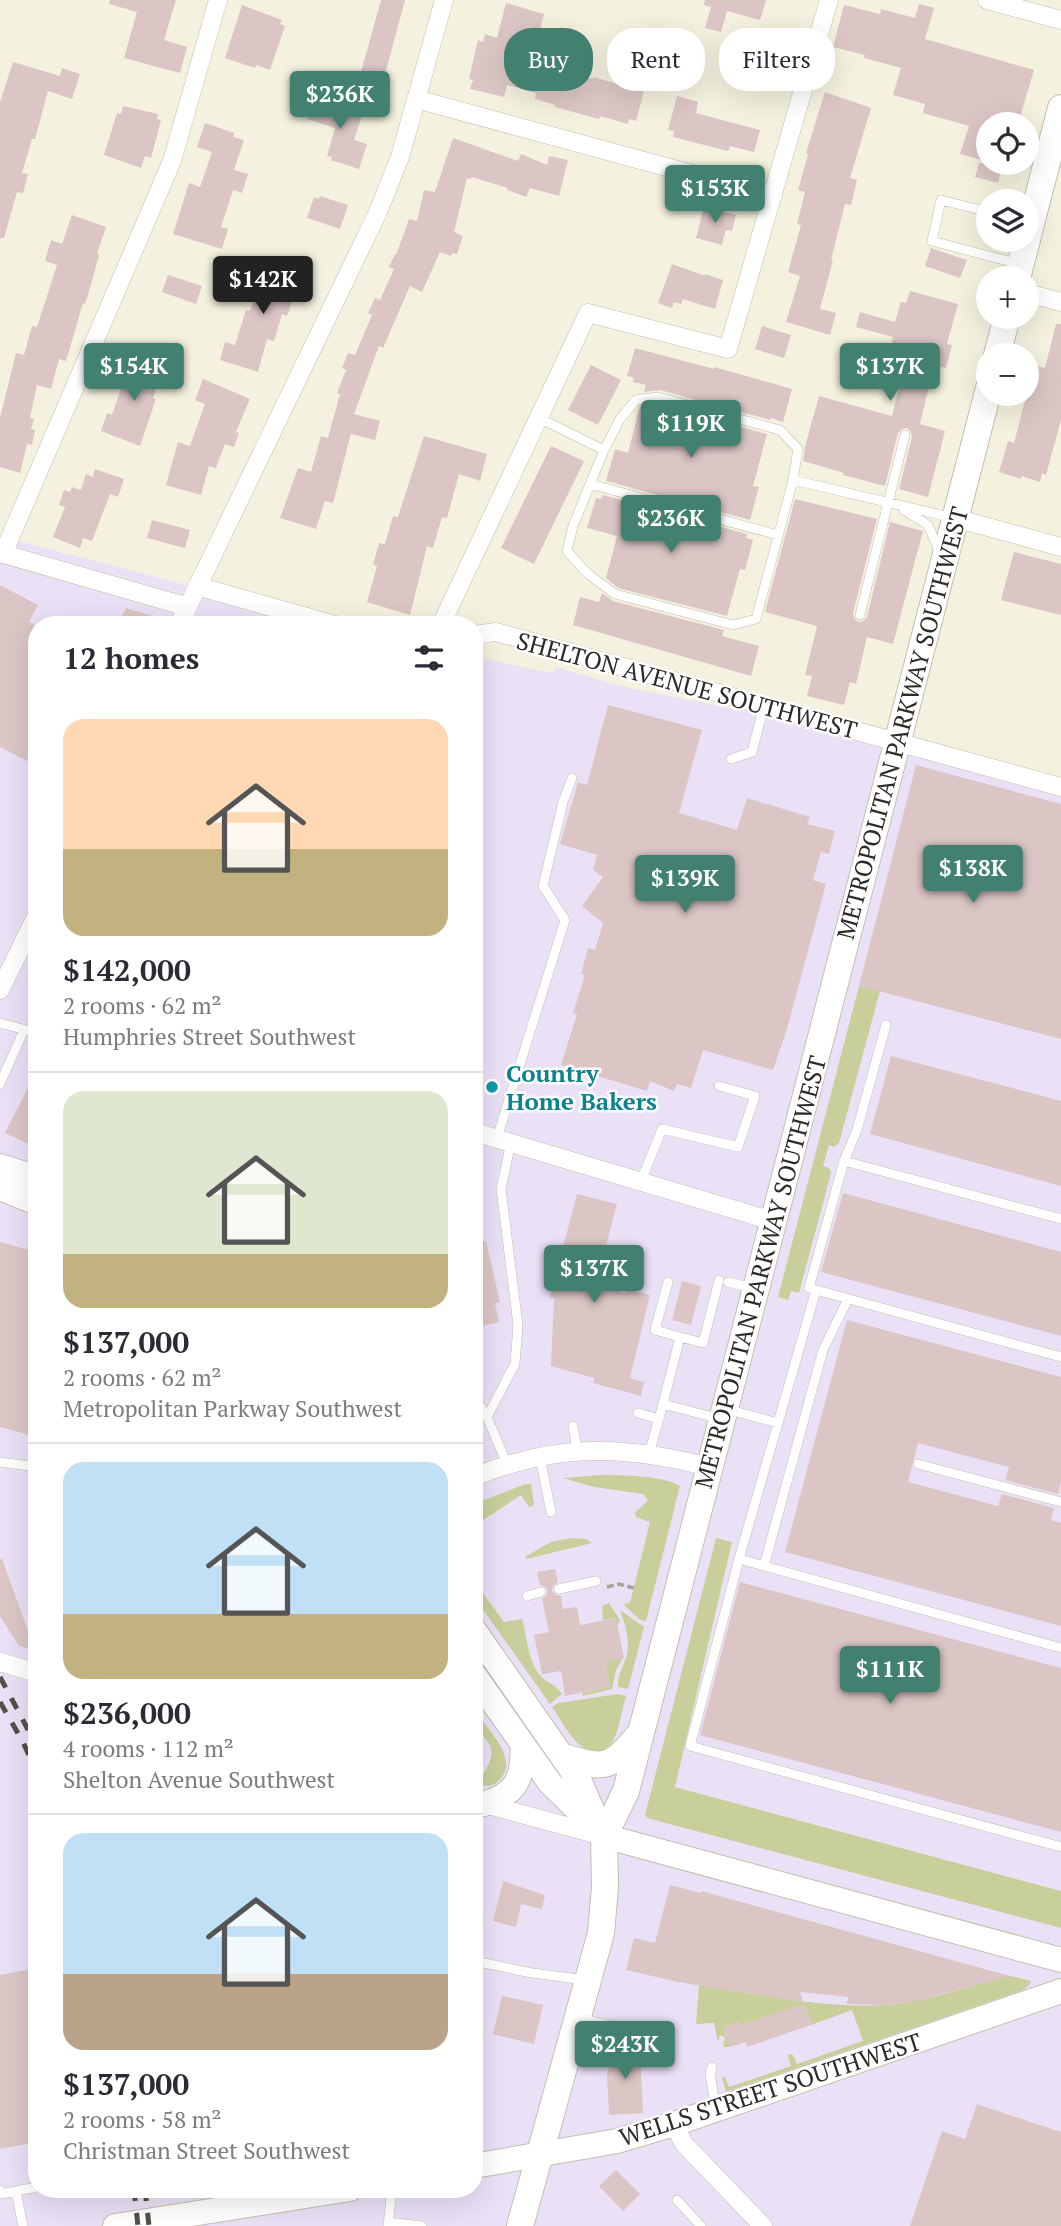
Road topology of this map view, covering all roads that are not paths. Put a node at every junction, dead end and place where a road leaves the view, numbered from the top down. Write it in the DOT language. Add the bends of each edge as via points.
graph roads {
  1 [pos="218,0"];
  2 [pos="443,0"];
  3 [pos="830,0"];
  4 [pos="987,0"];
  5 [pos="1061,20"];
  6 [pos="416,99"];
  7 [pos="1061,108"];
  8 [pos="773,196"];
  9 [pos="976,209"];
  10 [pos="976,248"];
  11 [pos="1004,252"];
  12 [pos="1023,255"];
  13 [pos="1039,296"];
  14 [pos="1061,302"];
  15 [pos="984,406"];
  16 [pos="539,418"];
  17 [pos="905,435"];
  18 [pos="604,450"];
  19 [pos="793,480"];
  20 [pos="590,484"];
  21 [pos="892,504"];
  22 [pos="955,518"];
  23 [pos="778,535"];
  24 [pos="1061,547"];
  25 [pos="1,553"];
  26 [pos="944,561"];
  27 [pos="197,586"];
  28 [pos="188,607"];
  29 [pos="860,615"];
  30 [pos="184,616"];
  31 [pos="303,616"];
  32 [pos="445,616"];
  33 [pos="483,634"];
  34 [pos="764,706"];
  35 [pos="897,743"];
  36 [pos="731,759"];
  37 [pos="572,778"];
  38 [pos="1061,787"];
  39 [pos="28,933"];
  40 [pos="0,990"];
  41 [pos="0,1023"];
  42 [pos="886,1025"];
  43 [pos="24,1030"];
  44 [pos="28,1031"];
  45 [pos="0,1084"];
  46 [pos="719,1086"];
  47 [pos="509,1098"];
  48 [pos="536,1105"];
  49 [pos="483,1134"];
  50 [pos="504,1140"];
  51 [pos="844,1161"];
  52 [pos="0,1166"];
  53 [pos="28,1175"];
  54 [pos="640,1181"];
  55 [pos="0,1188"];
  56 [pos="28,1199"];
  57 [pos="1061,1219"];
  58 [pos="773,1221"];
  59 [pos="667,1282"];
  60 [pos="755,1288"];
  61 [pos="816,1290"];
  62 [pos="848,1299"];
  63 [pos="680,1337"];
  64 [pos="1061,1357"];
  65 [pos="663,1404"];
  66 [pos="483,1412"];
  67 [pos="638,1413"];
  68 [pos="723,1414"];
  69 [pos="486,1417"];
  70 [pos="659,1419"];
  71 [pos="778,1423"];
  72 [pos="573,1426"];
  73 [pos="577,1451"];
  74 [pos="649,1454"];
  75 [pos="540,1457"];
  76 [pos="0,1462"];
  77 [pos="507,1464"];
  78 [pos="918,1464"];
  79 [pos="28,1466"];
  80 [pos="709,1467"];
  81 [pos="483,1473"];
  82 [pos="1061,1502"];
  83 [pos="551,1512"];
  84 [pos="739,1559"];
  85 [pos="764,1566"];
  86 [pos="596,1581"];
  87 [pos="559,1589"];
  88 [pos="541,1592"];
  89 [pos="527,1596"];
  90 [pos="483,1643"];
  91 [pos="1061,1648"];
  92 [pos="0,1662"];
  93 [pos="28,1670"];
  94 [pos="483,1691"];
  95 [pos="642,1731"];
  96 [pos="523,1745"];
  97 [pos="564,1758"];
  98 [pos="483,1801"];
  99 [pos="483,1803"];
  100 [pos="604,1836"];
  101 [pos="1061,1847"];
  102 [pos="1061,1960"];
  103 [pos="483,1963"];
  104 [pos="589,1980"];
  105 [pos="1061,1991"];
  106 [pos="578,2017"];
  107 [pos="650,2035"];
  108 [pos="712,2067"];
  109 [pos="716,2111"];
  110 [pos="674,2124"];
  111 [pos="541,2154"];
  112 [pos="483,2164"];
  113 [pos="28,2189"];
  114 [pos="0,2190"];
  115 [pos="16,2191"];
  116 [pos="301,2198"];
  117 [pos="391,2198"];
  118 [pos="677,2200"];
  119 [pos="526,2218"];
  120 [pos="175,2221"];
  121 [pos="388,2224"];
  122 [pos="23,2226"];
  123 [pos="115,2226"];
  124 [pos="422,2226"];
  125 [pos="701,2226"];
  126 [pos="763,2226"];
  1 -- 25 [label="street" via="172,161"];
  2 -- 6 [label="street"];
  3 -- 8 [label="street"];
  4 -- 5 [label="street"];
  6 -- 8 [label="street"];
  6 -- 27 [label="street" via="378,212"];
  7 -- 12 [label="main road"];
  8 -- 16 [label="street" via="728,349 589,313"];
  9 -- 10 [label="lane" via="941,200 932,241"];
  11 -- 12 [label="lane"];
  13 -- 14 [label="street"];
  15 -- 22 [label="main road, METROPOLITAN PARKWAY SOUTHWEST"];
  16 -- 18 [label="lane"];
  16 -- 32 [label="street"];
  17 -- 21 [label="lane"];
  18 -- 19 [label="lane" via="636,400 658,397 780,430 798,450"];
  18 -- 20 [label="lane"];
  19 -- 21 [label="lane"];
  19 -- 23 [label="lane"];
  20 -- 23 [label="lane"];
  20 -- 23 [label="lane" via="567,551 615,594 733,625 756,619"];
  21 -- 22 [label="lane"];
  21 -- 26 [label="lane" via="928,525"];
  21 -- 29 [label="lane"];
  22 -- 24 [label="street"];
  22 -- 26 [label="main road, METROPOLITAN PARKWAY SOUTHWEST"];
  25 -- 28 [label="street"];
  26 -- 35 [label="main road, METROPOLITAN PARKWAY SOUTHWEST"];
  27 -- 28 [label="street"];
  27 -- 31 [label="street"];
  28 -- 30 [label="street"];
  33 -- 34 [label="street, SHELTON AVENUE SOUTHWEST" via="496,632"];
  34 -- 35 [label="street, SHELTON AVENUE SOUTHWEST"];
  34 -- 36 [label="lane" via="752,752"];
  35 -- 38 [label="street, SHELTON AVENUE SOUTHWEST"];
  35 -- 58 [label="main road, METROPOLITAN PARKWAY SOUTHWEST"];
  37 -- 47 [label="lane" via="543,886 565,920"];
  39 -- 40 [label="street"];
  41 -- 43 [label="lane"];
  42 -- 51 [label="lane"];
  43 -- 44 [label="lane"];
  43 -- 45 [label="lane"];
  46 -- 54 [label="lane" via="755,1096 738,1147 662,1129"];
  47 -- 48 [label="lane"];
  47 -- 50 [label="lane"];
  49 -- 50 [label="street"];
  50 -- 54 [label="street"];
  50 -- 69 [label="lane" via="501,1189 518,1325 514,1364"];
  51 -- 57 [label="lane"];
  51 -- 61 [label="lane" via="809,1288"];
  52 -- 53 [label="main road"];
  54 -- 58 [label="street"];
  55 -- 56 [label="main road"];
  58 -- 60 [label="main road, METROPOLITAN PARKWAY SOUTHWEST"];
  59 -- 63 [label="lane" via="655,1330"];
  60 -- 63 [label="lane" via="723,1281 703,1343"];
  60 -- 68 [label="main road, METROPOLITAN PARKWAY SOUTHWEST"];
  61 -- 62 [label="lane"];
  61 -- 71 [label="lane"];
  62 -- 64 [label="lane"];
  62 -- 85 [label="lane" via="823,1350"];
  63 -- 65 [label="lane"];
  65 -- 68 [label="lane"];
  65 -- 70 [label="lane"];
  66 -- 69 [label="lane"];
  67 -- 70 [label="lane"];
  68 -- 71 [label="lane"];
  68 -- 80 [label="main road, METROPOLITAN PARKWAY SOUTHWEST"];
  69 -- 77 [label="lane"];
  70 -- 74 [label="lane"];
  71 -- 84 [label="lane"];
  72 -- 73 [label="lane"];
  73 -- 74 [label="street"];
  73 -- 75 [label="street"];
  74 -- 80 [label="street"];
  75 -- 77 [label="street"];
  75 -- 83 [label="lane"];
  76 -- 79 [label="lane"];
  77 -- 81 [label="street"];
  78 -- 82 [label="lane"];
  80 -- 95 [label="main road, METROPOLITAN PARKWAY SOUTHWEST"];
  84 -- 85 [label="lane"];
  84 -- 101 [label="lane" via="690,1746"];
  85 -- 91 [label="lane"];
  86 -- 87 [label="lane"];
  88 -- 89 [label="lane"];
  90 -- 97 [label="main road"];
  92 -- 93 [label="street"];
  94 -- 96 [label="main road"];
  95 -- 97 [label="main road" via="618,1759 606,1764"];
  95 -- 100 [label="main road, METROPOLITAN PARKWAY SOUTHWEST" via="625,1797"];
  96 -- 98 [label="main road" via="522,1769 515,1786 500,1799"];
  96 -- 100 [label="main road" via="550,1783"];
  97 -- 100 [label="main road"];
  99 -- 100 [label="street"];
  100 -- 102 [label="main road"];
  100 -- 104 [label="main road" via="606,1887"];
  103 -- 104 [label="lane"];
  104 -- 106 [label="main road"];
  105 -- 109 [label="main road, WELLS STREET SOUTHWEST"];
  106 -- 107 [label="lane"];
  106 -- 111 [label="main road"];
  108 -- 109 [label="lane"];
  109 -- 110 [label="main road, WELLS STREET SOUTHWEST"];
  110 -- 111 [label="main road, WELLS STREET SOUTHWEST" via="617,2141"];
  110 -- 126 [label="street" via="684,2144"];
  111 -- 112 [label="main road, WELLS STREET SOUTHWEST"];
  111 -- 119 [label="main road"];
  113 -- 115 [label="lane"];
  114 -- 115 [label="lane" via="1,2194"];
  115 -- 122 [label="lane"];
  116 -- 120 [label="main road"];
  117 -- 121 [label="lane"];
  118 -- 125 [label="lane"];
  120 -- 123 [label="main road"];
  121 -- 124 [label="lane"];
}
